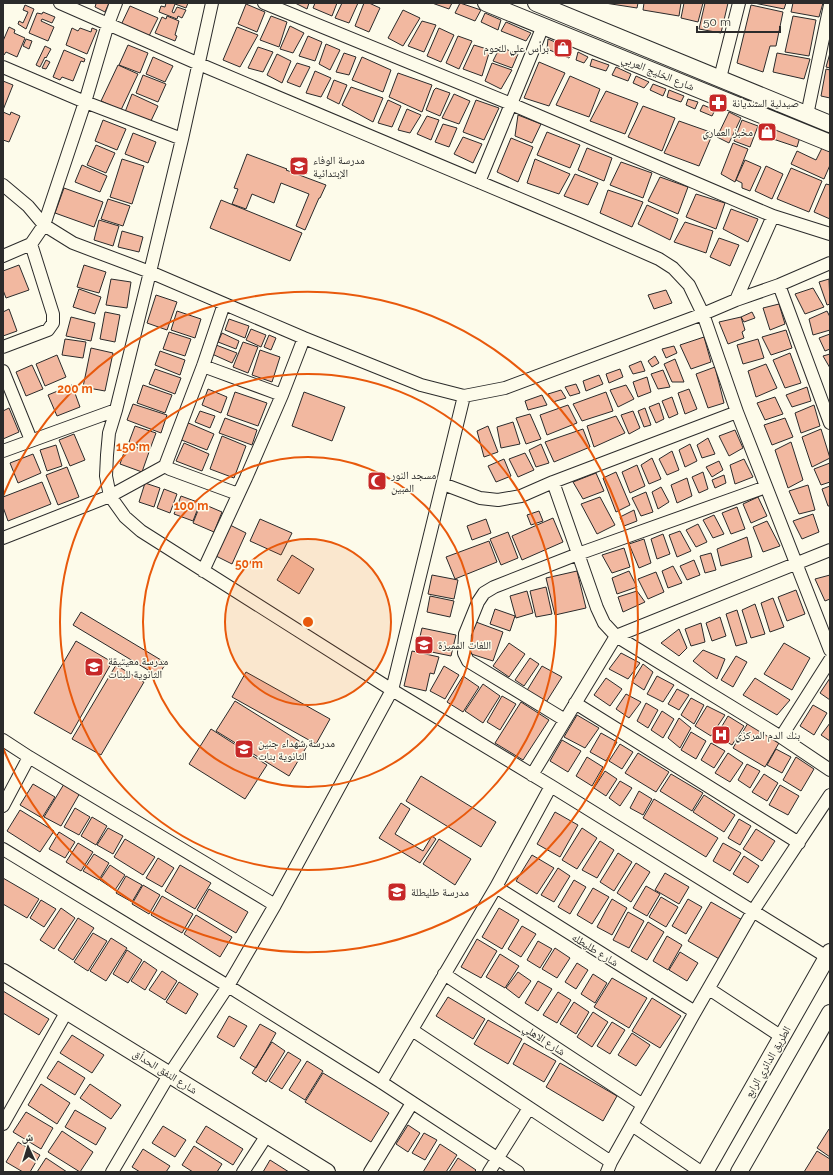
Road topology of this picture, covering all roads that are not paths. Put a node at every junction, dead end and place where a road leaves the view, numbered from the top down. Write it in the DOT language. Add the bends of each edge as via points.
graph roads {
  1 [pos="60,3"];
  2 [pos="116,3"];
  3 [pos="212,3"];
  4 [pos="264,3"];
  5 [pos="486,3"];
  6 [pos="536,3"];
  7 [pos="739,3"];
  8 [pos="830,4"];
  9 [pos="828,20"];
  10 [pos="108,24"];
  11 [pos="543,26"];
  12 [pos="199,64"];
  13 [pos="3,67"];
  14 [pos="720,78"];
  15 [pos="85,102"];
  16 [pos="511,104"];
  17 [pos="807,115"];
  18 [pos="830,124"];
  19 [pos="182,139"];
  20 [pos="830,143"];
  21 [pos="479,182"];
  22 [pos="3,185"];
  23 [pos="773,216"];
  24 [pos="44,225"];
  25 [pos="830,234"];
  26 [pos="31,244"];
  27 [pos="3,256"];
  28 [pos="830,263"];
  29 [pos="150,272"];
  30 [pos="779,285"];
  31 [pos="736,300"];
  32 [pos="224,304"];
  33 [pos="703,314"];
  34 [pos="304,338"];
  35 [pos="3,347"];
  36 [pos="203,366"];
  37 [pos="3,371"];
  38 [pos="282,396"];
  39 [pos="464,396"];
  40 [pos="116,410"];
  41 [pos="737,412"];
  42 [pos="830,423"];
  43 [pos="31,440"];
  44 [pos="3,451"];
  45 [pos="165,466"];
  46 [pos="554,482"];
  47 [pos="443,484"];
  48 [pos="766,487"];
  49 [pos="238,494"];
  50 [pos="110,496"];
  51 [pos="3,538"];
  52 [pos="830,550"];
  53 [pos="578,554"];
  54 [pos="795,563"];
  55 [pos="203,570"];
  56 [pos="616,636"];
  57 [pos="830,650"];
  58 [pos="830,660"];
  59 [pos="392,690"];
  60 [pos="575,703"];
  61 [pos="565,720"];
  62 [pos="781,737"];
  63 [pos="3,740"];
  64 [pos="29,757"];
  65 [pos="830,770"];
  66 [pos="532,775"];
  67 [pos="551,786"];
  68 [pos="830,795"];
  69 [pos="3,806"];
  70 [pos="799,843"];
  71 [pos="3,849"];
  72 [pos="496,887"];
  73 [pos="275,905"];
  74 [pos="753,911"];
  75 [pos="829,955"];
  76 [pos="3,972"];
  77 [pos="444,974"];
  78 [pos="228,986"];
  79 [pos="708,989"];
  80 [pos="67,1011"];
  81 [pos="694,1012"];
  82 [pos="830,1013"];
  83 [pos="412,1030"];
  84 [pos="782,1036"];
  85 [pos="170,1075"];
  86 [pos="381,1082"];
  87 [pos="412,1103"];
  88 [pos="643,1105"];
  89 [pos="529,1108"];
  90 [pos="3,1124"];
  91 [pos="632,1125"];
  92 [pos="267,1135"];
  93 [pos="498,1158"];
  94 [pos="609,1167"];
  95 [pos="112,1172"];
  96 [pos="243,1172"];
  97 [pos="327,1172"];
  98 [pos="370,1172"];
  99 [pos="489,1172"];
  100 [pos="518,1172"];
  101 [pos="701,1172"];
  102 [pos="705,1172"];
  103 [pos="739,1172"];
  1 -- 10 [label="street"];
  2 -- 10 [label="street"];
  3 -- 12 [label="street"];
  4 -- 16 [label="street"];
  5 -- 11 [label="main road, شارع الخليج العربي"];
  6 -- 14 [label="main road, شارع الخليج العربي"];
  7 -- 14 [label="street"];
  8 -- 9 [label="street"];
  9 -- 17 [label="street"];
  10 -- 12 [label="street"];
  10 -- 15 [label="street"];
  11 -- 16 [label="street"];
  11 -- 20 [label="main road, شارع الخليج العربي"];
  12 -- 19 [label="street"];
  12 -- 21 [label="street"];
  13 -- 15 [label="street"];
  14 -- 17 [label="main road, شارع الخليج العربي"];
  15 -- 19 [label="street"];
  15 -- 24 [label="street"];
  16 -- 21 [label="street"];
  16 -- 23 [label="street"];
  17 -- 18 [label="main road, شارع الخليج العربي"];
  19 -- 29 [label="street"];
  21 -- 33 [label="street" via="659,259 682,277"];
  22 -- 24 [label="street" via="28,206"];
  23 -- 25 [label="street"];
  23 -- 31 [label="street"];
  24 -- 26 [label="street"];
  24 -- 29 [label="street" via="73,243"];
  26 -- 27 [label="street"];
  26 -- 35 [label="street" via="53,314 53,323 48,330"];
  28 -- 30 [label="street"];
  29 -- 32 [label="street"];
  29 -- 40 [label="street"];
  30 -- 31 [label="street"];
  30 -- 42 [label="street"];
  31 -- 33 [label="street"];
  32 -- 34 [label="street"];
  32 -- 36 [label="street"];
  33 -- 39 [label="street" via="505,388"];
  33 -- 41 [label="street"];
  34 -- 38 [label="street"];
  34 -- 39 [label="street" via="421,385"];
  36 -- 38 [label="street"];
  36 -- 45 [label="street"];
  37 -- 43 [label="street"];
  38 -- 49 [label="street"];
  39 -- 47 [label="street"];
  40 -- 43 [label="street"];
  40 -- 50 [label="street" via="109,433 107,455 106,476"];
  41 -- 46 [label="street"];
  41 -- 48 [label="street"];
  43 -- 44 [label="street"];
  45 -- 49 [label="street"];
  45 -- 50 [label="street"];
  46 -- 47 [label="street" via="521,496 498,500 480,498"];
  46 -- 53 [label="street"];
  47 -- 59 [label="street"];
  48 -- 53 [label="street"];
  48 -- 54 [label="street"];
  49 -- 55 [label="street"];
  50 -- 51 [label="street"];
  50 -- 55 [label="street" via="125,517 141,531"];
  52 -- 54 [label="street"];
  53 -- 56 [label="street" via="597,608 604,623"];
  53 -- 61 [label="street" via="484,593 465,634 464,653 468,661"];
  54 -- 56 [label="street"];
  54 -- 57 [label="street"];
  55 -- 59 [label="street"];
  56 -- 60 [label="street"];
  56 -- 62 [label="street"];
  58 -- 62 [label="street"];
  59 -- 66 [label="street"];
  59 -- 73 [label="street"];
  60 -- 61 [label="street"];
  60 -- 70 [label="street"];
  61 -- 66 [label="street"];
  62 -- 65 [label="street"];
  63 -- 64 [label="street"];
  64 -- 69 [label="street"];
  64 -- 73 [label="street"];
  66 -- 67 [label="street"];
  67 -- 72 [label="street"];
  67 -- 74 [label="street"];
  68 -- 70 [label="street"];
  70 -- 74 [label="street"];
  71 -- 78 [label="street"];
  72 -- 77 [label="street"];
  72 -- 81 [label="street, شارع طليطله"];
  73 -- 78 [label="street"];
  74 -- 75 [label="street"];
  74 -- 79 [label="street"];
  75 -- 84 [label="main road, الطريق الدائري الرابع"];
  76 -- 80 [label="main road, شارع النفق الحدأق"];
  77 -- 83 [label="street"];
  77 -- 88 [label="street, شارع الاهلي"];
  78 -- 85 [label="street"];
  78 -- 86 [label="street"];
  79 -- 81 [label="street"];
  79 -- 84 [label="street"];
  80 -- 85 [label="main road, شارع النفق الحدأق"];
  80 -- 90 [label="street"];
  81 -- 88 [label="street"];
  82 -- 103 [label="main road"];
  83 -- 86 [label="street"];
  83 -- 89 [label="street"];
  84 -- 102 [label="main road, الطريق الدائري الرابع"];
  85 -- 92 [label="main road, شارع النفق الحدأق"];
  85 -- 95 [label="street"];
  86 -- 87 [label="street"];
  87 -- 93 [label="street"];
  87 -- 98 [label="street"];
  88 -- 91 [label="street"];
  89 -- 93 [label="street"];
  89 -- 94 [label="street"];
  91 -- 94 [label="street"];
  91 -- 101 [label="street"];
  92 -- 96 [label="street"];
  92 -- 97 [label="main road, شارع النفق الحدأق"];
  93 -- 99 [label="street"];
  93 -- 100 [label="street"];
}
